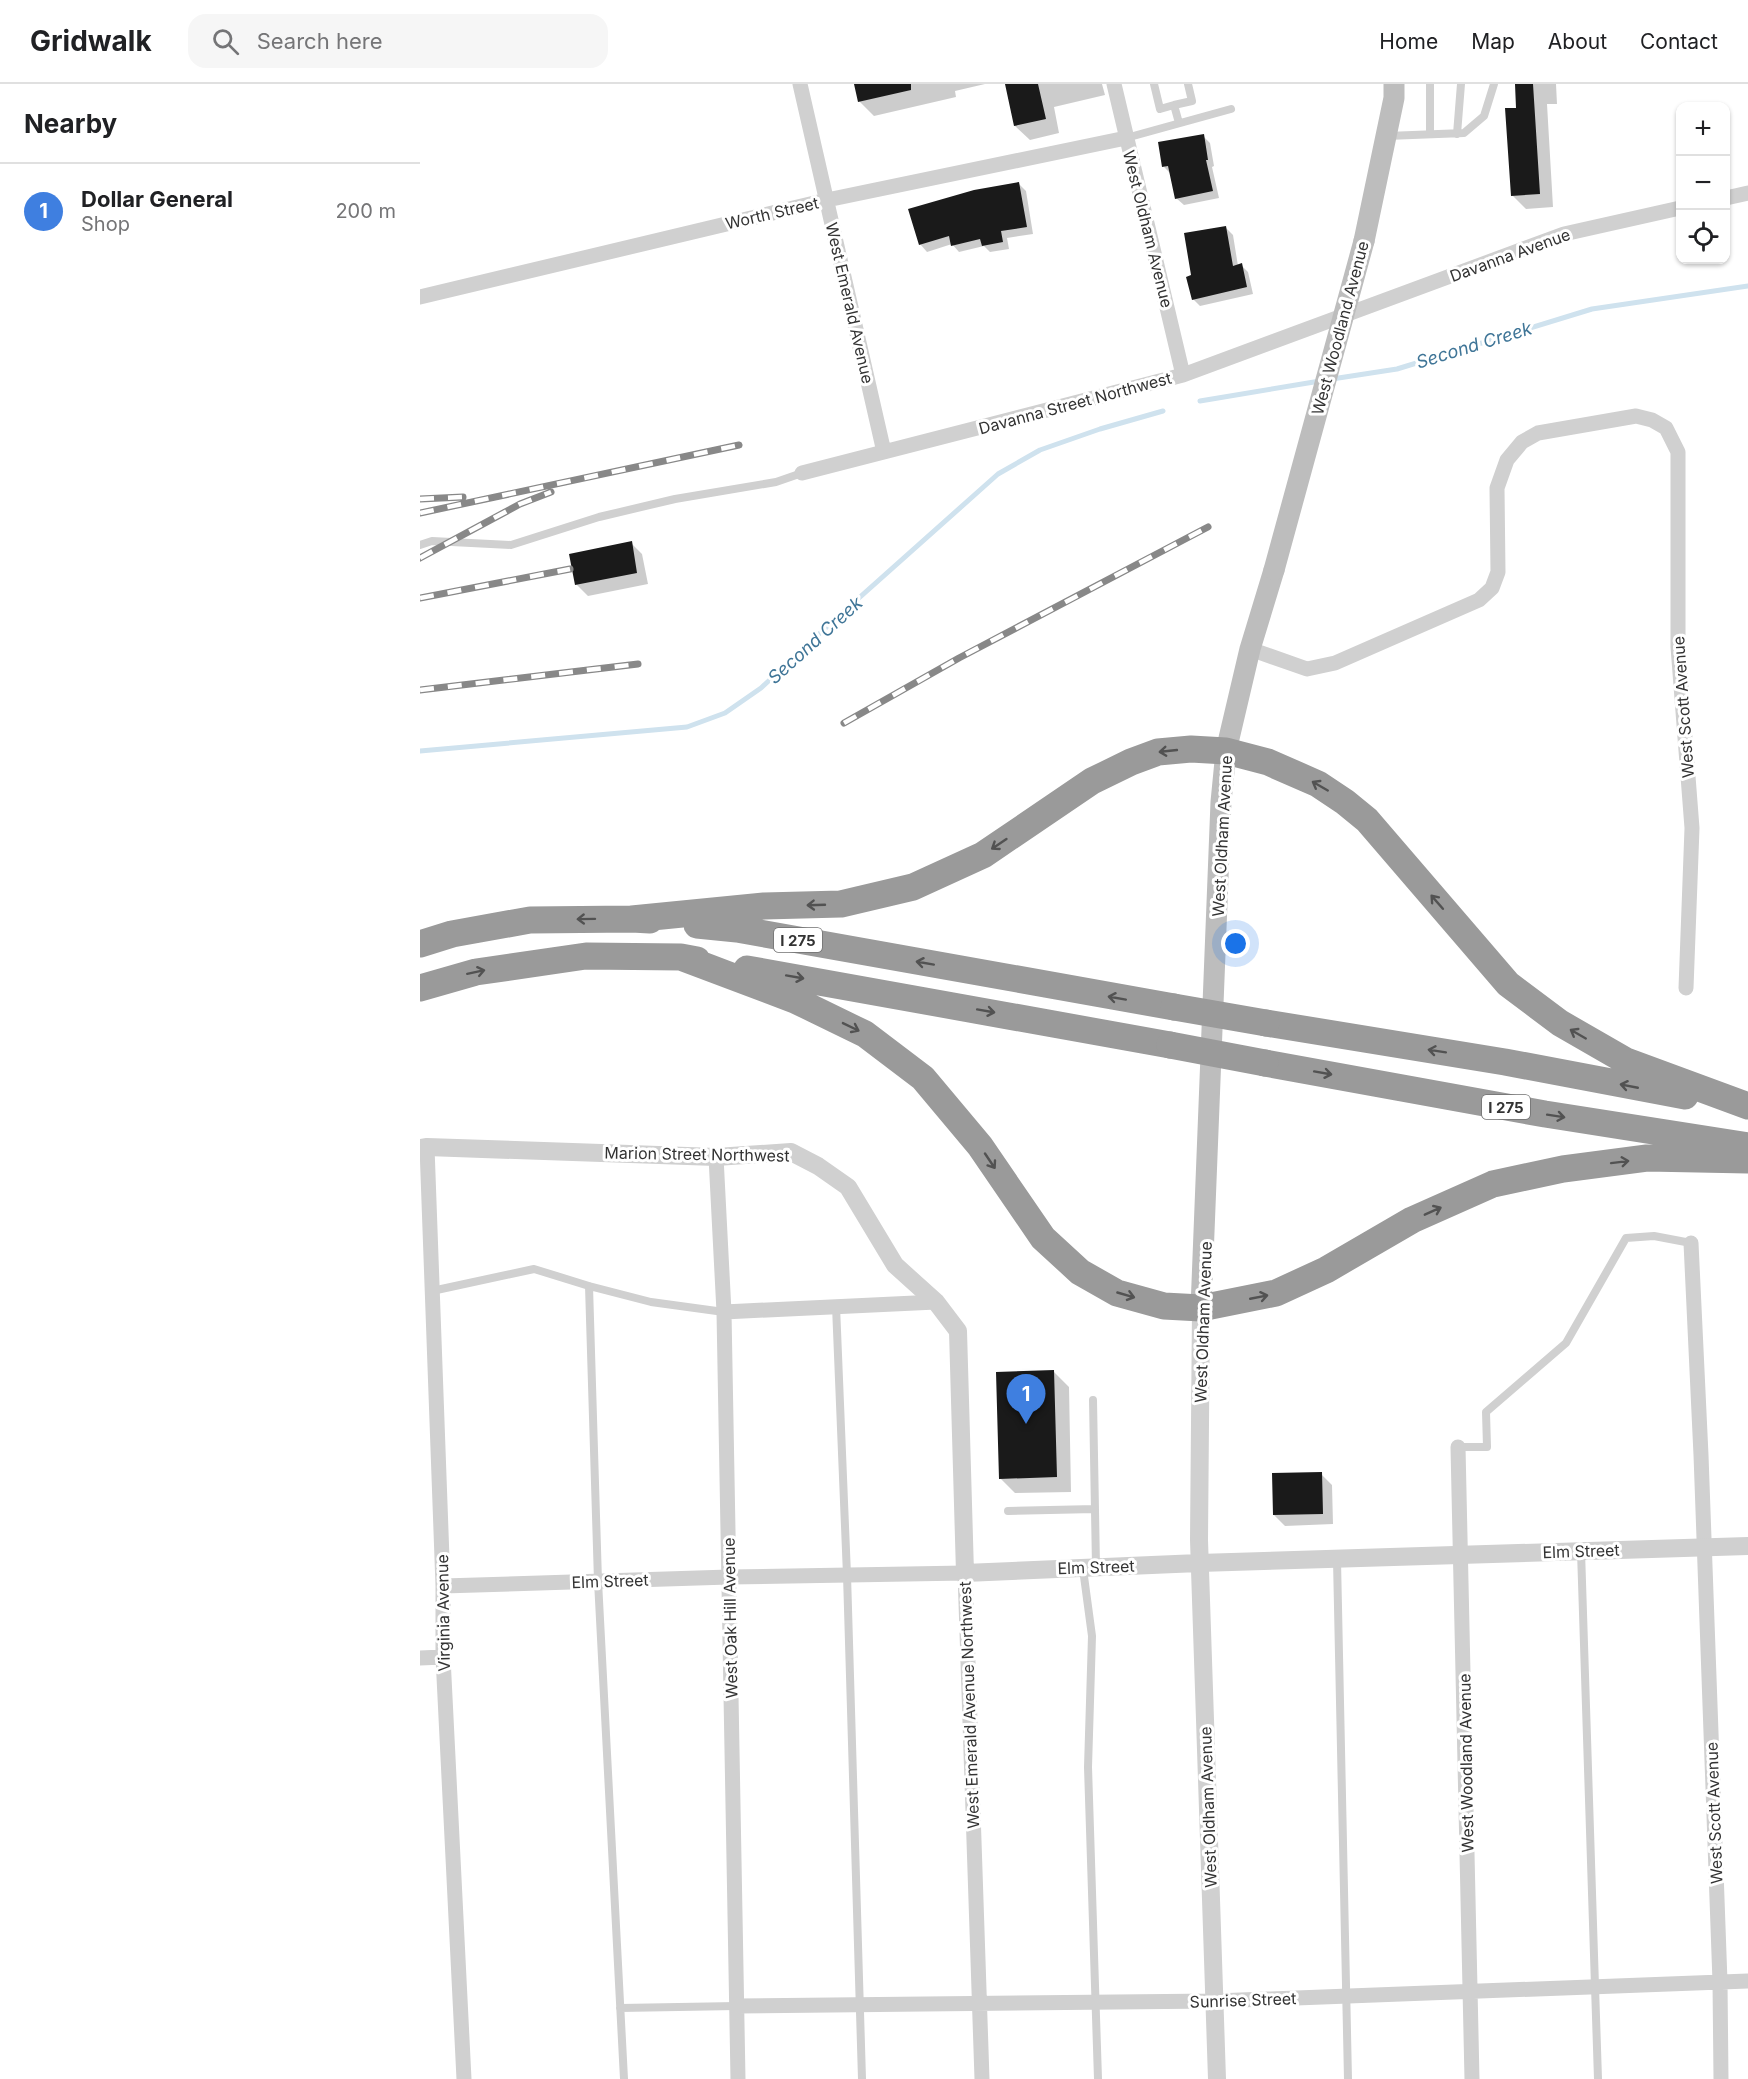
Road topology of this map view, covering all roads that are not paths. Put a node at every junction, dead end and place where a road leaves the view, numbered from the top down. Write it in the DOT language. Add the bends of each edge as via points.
graph roads {
  1 [pos="800,84"];
  2 [pos="1114,84"];
  3 [pos="1155,84"];
  4 [pos="1188,84"];
  5 [pos="1394,84"];
  6 [pos="1430,84"];
  7 [pos="1461,84"];
  8 [pos="1494,84"];
  9 [pos="1174,105"];
  10 [pos="1231,110"];
  11 [pos="1179,123"];
  12 [pos="1430,134"];
  13 [pos="1457,134"];
  14 [pos="1386,136"];
  15 [pos="1126,138"];
  16 [pos="1748,194"];
  17 [pos="1730,197"];
  18 [pos="827,200"];
  19 [pos="1676,209"];
  20 [pos="420,297"];
  21 [pos="1343,316"];
  22 [pos="1183,375"];
  23 [pos="884,452"];
  24 [pos="802,473"];
  25 [pos="420,545"];
  26 [pos="1274,570"];
  27 [pos="1250,649"];
  28 [pos="1226,751"];
  29 [pos="632,919"];
  30 [pos="420,944"];
  31 [pos="681,957"];
  32 [pos="420,988"];
  33 [pos="1686,988"];
  34 [pos="1748,1107"];
  35 [pos="1748,1146"];
  36 [pos="424,1148"];
  37 [pos="716,1156"];
  38 [pos="1748,1160"];
  39 [pos="1691,1243"];
  40 [pos="589,1286"];
  41 [pos="432,1291"];
  42 [pos="936,1302"];
  43 [pos="836,1306"];
  44 [pos="1201,1308"];
  45 [pos="724,1312"];
  46 [pos="958,1331"];
  47 [pos="1093,1400"];
  48 [pos="1458,1447"];
  49 [pos="1095,1509"];
  50 [pos="1008,1511"];
  51 [pos="1748,1546"];
  52 [pos="1704,1547"];
  53 [pos="1581,1551"];
  54 [pos="1461,1554"];
  55 [pos="1337,1559"];
  56 [pos="1199,1563"];
  57 [pos="1089,1568"];
  58 [pos="965,1573"];
  59 [pos="847,1575"];
  60 [pos="729,1577"];
  61 [pos="598,1581"];
  62 [pos="443,1586"];
  63 [pos="443,1657"];
  64 [pos="420,1658"];
  65 [pos="1748,1981"];
  66 [pos="1720,1982"];
  67 [pos="1595,1986"];
  68 [pos="1471,1991"];
  69 [pos="1346,1996"];
  70 [pos="1215,2001"];
  71 [pos="981,2002"];
  72 [pos="1096,2002"];
  73 [pos="860,2004"];
  74 [pos="737,2006"];
  75 [pos="620,2008"];
  76 [pos="464,2079"];
  77 [pos="624,2079"];
  78 [pos="738,2079"];
  79 [pos="862,2079"];
  80 [pos="982,2079"];
  81 [pos="1098,2079"];
  82 [pos="1217,2079"];
  83 [pos="1348,2079"];
  84 [pos="1472,2079"];
  85 [pos="1598,2079"];
  86 [pos="1722,2079"];
  1 -- 18 [label="street, West Emerald Avenue"];
  2 -- 15 [label="street, West Oldham Avenue"];
  3 -- 9 [label="lane" via="1160,108"];
  4 -- 9 [label="lane" via="1192,101"];
  5 -- 14 [label="main road, West Woodland Avenue"];
  6 -- 12 [label="lane"];
  7 -- 13 [label="lane"];
  8 -- 13 [label="lane" via="1484,116 1464,134"];
  9 -- 11 [label="lane"];
  10 -- 11 [label="lane"];
  11 -- 15 [label="lane"];
  12 -- 13 [label="lane"];
  12 -- 14 [label="lane"];
  14 -- 26 [label="main road, West Woodland Avenue, bridge" via="1364,242"];
  15 -- 18 [label="street, Worth Street"];
  15 -- 22 [label="street, West Oldham Avenue"];
  16 -- 17 [label="street"];
  18 -- 20 [label="street, Worth Street"];
  18 -- 23 [label="street, West Emerald Avenue"];
  19 -- 21 [label="street, Davanna Avenue" via="1564,234"];
  21 -- 22 [label="street, Davanna Street Northwest"];
  22 -- 23 [label="street, Davanna Street Northwest"];
  23 -- 24 [label="street, Davanna Street Northwest"];
  24 -- 25 [label="lane" via="776,482 599,517 511,545"];
  26 -- 27 [label="main road, West Oldham Avenue"];
  27 -- 28 [label="main road, West Oldham Avenue"];
  27 -- 33 [label="street, West Scott Avenue" via="1307,669 1335,663 1479,600 1492,588 1498,572 1497,488 1506,460 1522,442 1538,433 1636,416 1666,428 1678,452 1678,647 1692,828"];
  28 -- 29 [label="highway, one-way" via="1158,752 1131,762 1092,780 983,855 913,887 841,904 764,906"];
  34 -- 28 [label="highway, one-way" via="1626,1061 1560,1023 1508,984 1367,820 1345,802 1318,784 1268,762"];
  28 -- 44 [label="main road, West Oldham Avenue"];
  29 -- 30 [label="highway, I 275, one-way" via="530,920"];
  34 -- 29 [label="highway, I 275, one-way, bridge" via="737,929"];
  32 -- 31 [label="highway, I 275, one-way" via="476,972 586,956"];
  31 -- 35 [label="highway, I 275, one-way, bridge" via="1545,1114"];
  31 -- 44 [label="highway, one-way" via="795,1000 865,1034 923,1078 980,1146 1043,1238 1080,1272 1117,1293 1164,1306"];
  36 -- 37 [label="street, Marion Street Northwest"];
  36 -- 41 [label="street, Virginia Avenue"];
  37 -- 42 [label="street, Marion Street Northwest" via="791,1152 818,1166 848,1187 895,1265"];
  37 -- 45 [label="street, West Oak Hill Avenue"];
  44 -- 38 [label="highway, one-way" via="1276,1293 1326,1270 1412,1220 1493,1185 1563,1169 1647,1158"];
  39 -- 48 [label="lane" via="1654,1236 1626,1238 1566,1343 1486,1412 1487,1447"];
  39 -- 52 [label="street, West Scott Avenue"];
  40 -- 41 [label="lane" via="534,1269"];
  40 -- 45 [label="lane" via="651,1302"];
  40 -- 61 [label="lane"];
  41 -- 62 [label="street, Virginia Avenue"];
  42 -- 43 [label="street"];
  42 -- 46 [label="street, Marion Street Northwest"];
  43 -- 45 [label="street"];
  43 -- 59 [label="lane"];
  44 -- 56 [label="street, West Oldham Avenue"];
  45 -- 60 [label="street, West Oak Hill Avenue"];
  46 -- 58 [label="street, West Emerald Avenue Northwest"];
  47 -- 49 [label="lane"];
  48 -- 54 [label="street, West Woodland Avenue"];
  49 -- 50 [label="lane"];
  49 -- 57 [label="lane"];
  51 -- 52 [label="street, Elm Street"];
  52 -- 53 [label="street, Elm Street"];
  52 -- 66 [label="street, West Scott Avenue"];
  53 -- 54 [label="street, Elm Street"];
  53 -- 67 [label="lane"];
  54 -- 55 [label="street, Elm Street"];
  54 -- 68 [label="street, West Woodland Avenue"];
  55 -- 56 [label="street, Elm Street"];
  55 -- 69 [label="lane"];
  56 -- 57 [label="street, Elm Street"];
  56 -- 70 [label="street, West Oldham Avenue"];
  57 -- 58 [label="street, Elm Street"];
  57 -- 72 [label="lane" via="1092,1636 1088,1767"];
  58 -- 59 [label="street, Elm Street"];
  58 -- 71 [label="street, West Emerald Avenue Northwest"];
  59 -- 60 [label="street, Elm Street"];
  59 -- 73 [label="lane"];
  60 -- 61 [label="street, Elm Street"];
  60 -- 74 [label="street, West Oak Hill Avenue"];
  61 -- 62 [label="street, Elm Street"];
  61 -- 75 [label="lane"];
  62 -- 63 [label="street, Virginia Avenue"];
  63 -- 64 [label="street"];
  63 -- 76 [label="street, Virginia Avenue"];
  65 -- 66 [label="street, Sunrise Street"];
  66 -- 67 [label="street, Sunrise Street"];
  66 -- 86 [label="street, West Scott Avenue"];
  67 -- 68 [label="street, Sunrise Street"];
  67 -- 85 [label="lane"];
  68 -- 69 [label="street, Sunrise Street"];
  68 -- 84 [label="street, West Woodland Avenue"];
  69 -- 70 [label="street, Sunrise Street"];
  69 -- 83 [label="lane"];
  70 -- 72 [label="street, Sunrise Street"];
  70 -- 82 [label="street, West Oldham Avenue"];
  71 -- 72 [label="street, Sunrise Street"];
  71 -- 73 [label="street, Sunrise Street"];
  71 -- 80 [label="street, West Emerald Avenue Northwest"];
  72 -- 81 [label="lane"];
  73 -- 74 [label="street, Sunrise Street"];
  73 -- 79 [label="lane"];
  74 -- 75 [label="lane"];
  74 -- 78 [label="street, West Oak Hill Avenue"];
  75 -- 77 [label="lane"];
}
